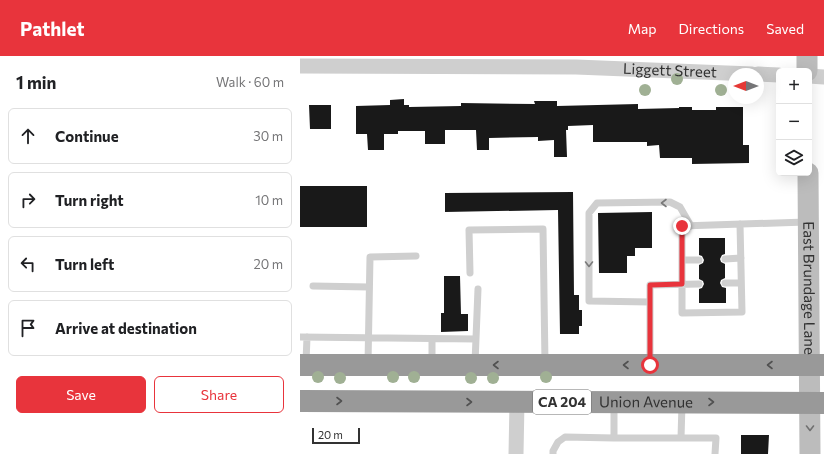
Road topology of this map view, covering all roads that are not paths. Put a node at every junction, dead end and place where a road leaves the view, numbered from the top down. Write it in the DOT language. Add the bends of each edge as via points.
graph roads {
  1 [pos="807,56"];
  2 [pos="344,61"];
  3 [pos="576,61"];
  4 [pos="300,66"];
  5 [pos="807,68"];
  6 [pos="728,72"];
  7 [pos="764,74"];
  8 [pos="776,75"];
  9 [pos="812,76"];
  10 [pos="824,77"];
  11 [pos="808,176"];
  12 [pos="808,222"];
  13 [pos="740,224"];
  14 [pos="691,226"];
  15 [pos="416,256"];
  16 [pos="741,258"];
  17 [pos="725,259"];
  18 [pos="682,260"];
  19 [pos="699,260"];
  20 [pos="470,273"];
  21 [pos="725,283"];
  22 [pos="741,283"];
  23 [pos="682,284"];
  24 [pos="699,284"];
  25 [pos="313,286"];
  26 [pos="369,287"];
  27 [pos="478,289"];
  28 [pos="650,302"];
  29 [pos="304,337"];
  30 [pos="368,338"];
  31 [pos="432,339"];
  32 [pos="476,339"];
  33 [pos="303,365"];
  34 [pos="368,365"];
  35 [pos="432,365"];
  36 [pos="475,365"];
  37 [pos="544,365"];
  38 [pos="650,365"];
  39 [pos="817,365"];
  40 [pos="300,401"];
  41 [pos="517,402"];
  42 [pos="614,402"];
  43 [pos="682,402"];
  44 [pos="817,402"];
  45 [pos="614,438"];
  46 [pos="681,438"];
  47 [pos="516,454"];
  48 [pos="553,454"];
  49 [pos="715,454"];
  50 [pos="810,454"];
  1 -- 5 [label="main road"];
  2 -- 3 [label="street, Liggett Street"];
  2 -- 4 [label="street, Liggett Street"];
  3 -- 6 [label="street, Liggett Street"];
  7 -- 8 [label="street"];
  9 -- 10 [label="street"];
  11 -- 12 [label="main road, East Brundage Lane"];
  12 -- 13 [label="lane"];
  12 -- 39 [label="main road, East Brundage Lane"];
  13 -- 14 [label="lane"];
  13 -- 16 [label="lane"];
  14 -- 18 [label="lane" via="682,226"];
  14 -- 28 [label="lane, one-way" via="680,207 670,202 597,204 589,213 589,301"];
  15 -- 26 [label="lane" via="370,257"];
  16 -- 17 [label="lane"];
  16 -- 22 [label="lane"];
  18 -- 19 [label="lane"];
  18 -- 23 [label="lane"];
  20 -- 37 [label="lane" via="469,230 544,229"];
  21 -- 22 [label="lane"];
  22 -- 23 [label="lane" via="742,312 682,313"];
  23 -- 24 [label="lane"];
  23 -- 28 [label="lane" via="650,285"];
  25 -- 26 [label="lane"];
  26 -- 30 [label="lane"];
  27 -- 32 [label="lane"];
  28 -- 38 [label="lane"];
  29 -- 30 [label="lane"];
  29 -- 33 [label="lane"];
  30 -- 31 [label="lane"];
  30 -- 34 [label="lane"];
  31 -- 32 [label="lane"];
  31 -- 35 [label="lane"];
  32 -- 36 [label="lane"];
  33 -- 34 [label="highway"];
  34 -- 35 [label="highway"];
  35 -- 36 [label="highway"];
  37 -- 36 [label="highway, one-way"];
  38 -- 37 [label="highway, one-way"];
  39 -- 38 [label="highway, one-way"];
  39 -- 44 [label="main road, East Brundage Lane"];
  40 -- 41 [label="highway, Union Avenue / CA 204, one-way"];
  41 -- 42 [label="highway, Union Avenue / CA 204"];
  41 -- 47 [label="street"];
  42 -- 43 [label="highway, Union Avenue / CA 204"];
  42 -- 45 [label="lane"];
  43 -- 44 [label="highway, Union Avenue / CA 204, one-way"];
  43 -- 46 [label="lane"];
  44 -- 50 [label="main road, East Brundage Lane, one-way"];
  45 -- 46 [label="lane"];
  45 -- 48 [label="lane" via="565,437 558,442"];
  46 -- 49 [label="lane" via="716,438"];
}
